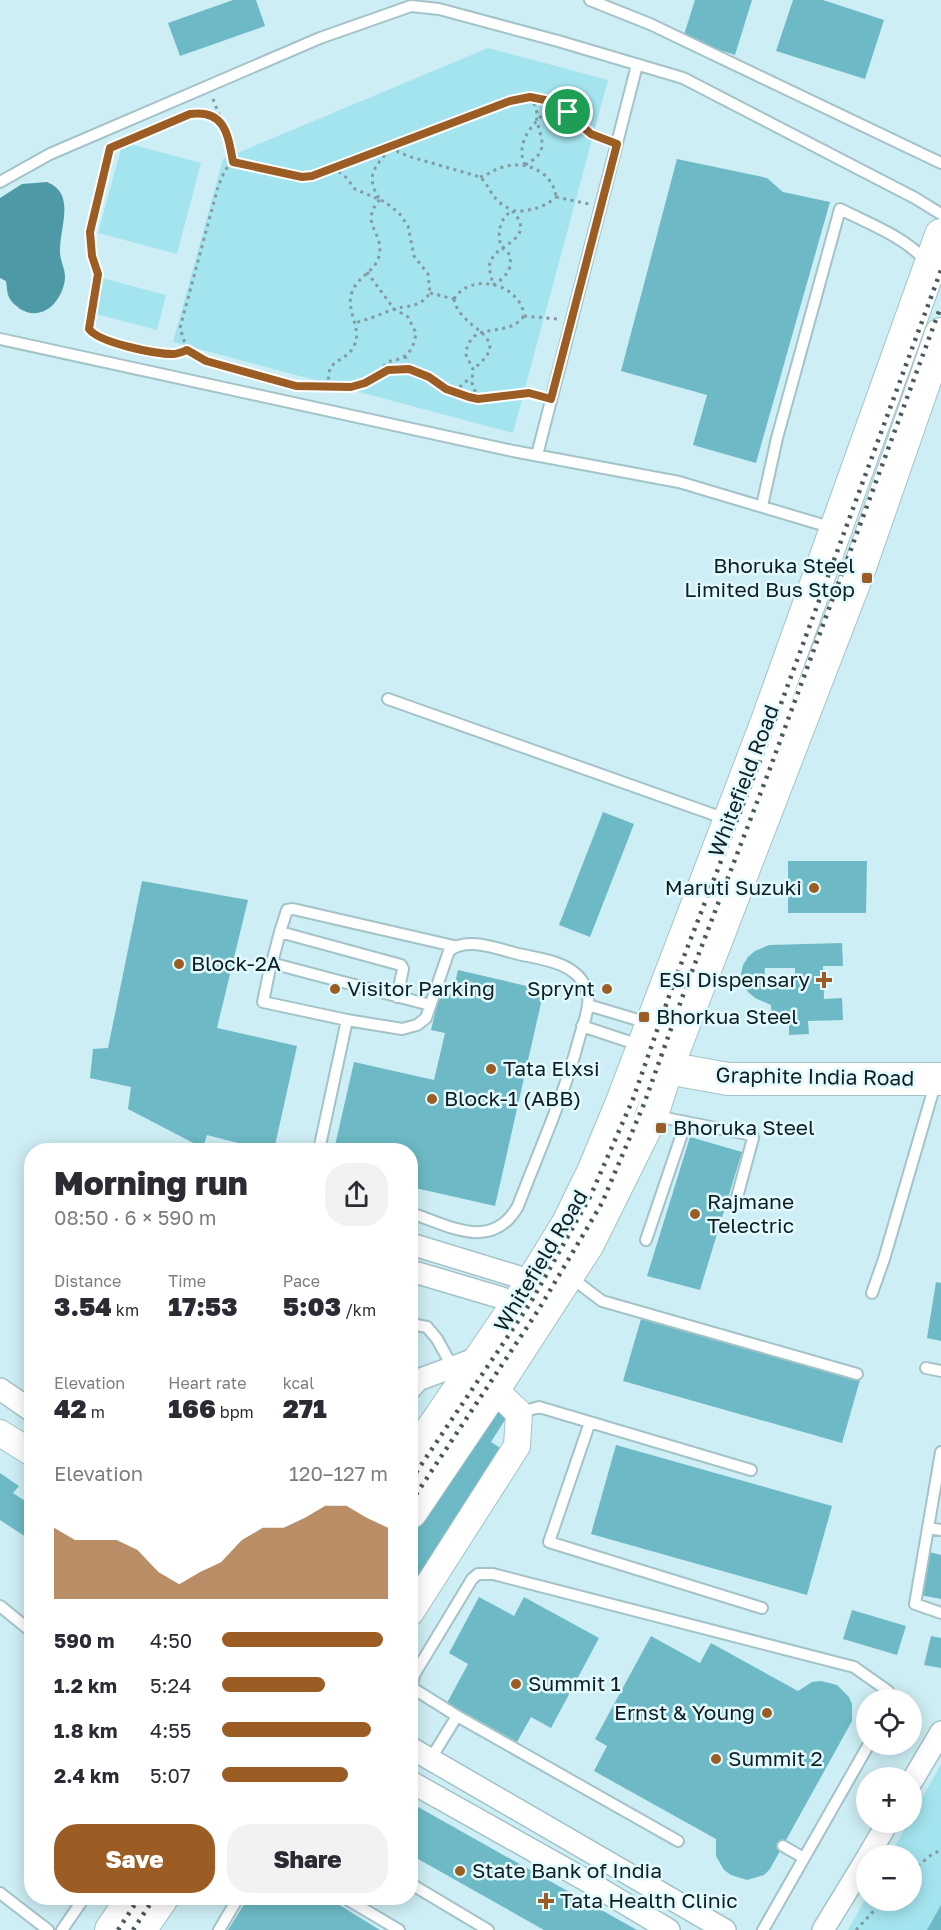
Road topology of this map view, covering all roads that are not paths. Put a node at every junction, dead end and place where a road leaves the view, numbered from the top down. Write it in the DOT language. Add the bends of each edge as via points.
graph roads {
  1 [pos="590,0"];
  2 [pos="410,3"];
  3 [pos="638,65"];
  4 [pos="941,163"];
  5 [pos="0,182"];
  6 [pos="941,214"];
  7 [pos="941,235"];
  8 [pos="930,265"];
  9 [pos="941,334"];
  10 [pos="0,339"];
  11 [pos="537,455"];
  12 [pos="762,506"];
  13 [pos="836,529"];
  14 [pos="388,699"];
  15 [pos="730,820"];
  16 [pos="280,932"];
  17 [pos="454,946"];
  18 [pos="272,963"];
  19 [pos="397,997"];
  20 [pos="430,1005"];
  21 [pos="588,1005"];
  22 [pos="347,1020"];
  23 [pos="582,1026"];
  24 [pos="647,1035"];
  25 [pos="667,1068"];
  26 [pos="938,1079"];
  27 [pos="651,1115"];
  28 [pos="686,1122"];
  29 [pos="321,1143"];
  30 [pos="606,1177"];
  31 [pos="736,1201"];
  32 [pos="418,1216"];
  33 [pos="646,1240"];
  34 [pos="418,1246"];
  35 [pos="418,1273"];
  36 [pos="568,1276"];
  37 [pos="872,1293"];
  38 [pos="524,1295"];
  39 [pos="418,1325"];
  40 [pos="482,1357"];
  41 [pos="453,1368"];
  42 [pos="926,1368"];
  43 [pos="941,1371"];
  44 [pos="857,1374"];
  45 [pos="418,1380"];
  46 [pos="0,1389"];
  47 [pos="494,1389"];
  48 [pos="24,1406"];
  49 [pos="519,1413"];
  50 [pos="590,1422"];
  51 [pos="0,1433"];
  52 [pos="24,1448"];
  53 [pos="418,1450"];
  54 [pos="941,1452"];
  55 [pos="751,1470"];
  56 [pos="418,1502"];
  57 [pos="928,1528"];
  58 [pos="941,1530"];
  59 [pos="418,1600"];
  60 [pos="0,1606"];
  61 [pos="762,1608"];
  62 [pos="941,1613"];
  63 [pos="24,1626"];
  64 [pos="418,1668"];
  65 [pos="885,1689"];
  66 [pos="418,1692"];
  67 [pos="457,1716"];
  68 [pos="941,1732"];
  69 [pos="418,1752"];
  70 [pos="863,1755"];
  71 [pos="430,1760"];
  72 [pos="920,1767"];
  73 [pos="418,1786"];
  74 [pos="678,1842"];
  75 [pos="783,1846"];
  76 [pos="804,1858"];
  77 [pos="602,1860"];
  78 [pos="856,1876"];
  79 [pos="589,1882"];
  80 [pos="418,1888"];
  81 [pos="0,1893"];
  82 [pos="79,1905"];
  83 [pos="156,1905"];
  84 [pos="234,1905"];
  85 [pos="357,1905"];
  86 [pos="142,1920"];
  87 [pos="48,1930"];
  88 [pos="62,1930"];
  89 [pos="111,1930"];
  90 [pos="219,1930"];
  91 [pos="399,1930"];
  92 [pos="488,1930"];
  93 [pos="669,1930"];
  94 [pos="725,1930"];
  95 [pos="762,1930"];
  96 [pos="823,1930"];
  1 -- 4 [label="lane" via="650,24"];
  2 -- 3 [label="lane"];
  2 -- 5 [label="lane" via="50,154"];
  3 -- 6 [label="lane" via="683,78"];
  3 -- 11 [label="lane"];
  7 -- 8 [label="main road, Whitefield Road"];
  8 -- 12 [label="lane" via="902,241 840,209"];
  8 -- 13 [label="main road, Whitefield Road"];
  9 -- 25 [label="main road, Whitefield Road" via="858,573"];
  10 -- 11 [label="lane"];
  11 -- 12 [label="lane" via="679,482"];
  12 -- 13 [label="lane"];
  13 -- 15 [label="main road, Whitefield Road"];
  14 -- 15 [label="lane"];
  15 -- 24 [label="main road, Whitefield Road"];
  16 -- 17 [label="lane" via="285,912 293,909"];
  16 -- 18 [label="lane"];
  16 -- 19 [label="lane" via="401,965"];
  17 -- 20 [label="lane" via="444,960"];
  17 -- 21 [label="lane" via="484,946 565,966 584,984"];
  18 -- 19 [label="lane"];
  18 -- 22 [label="lane" via="263,1002"];
  19 -- 20 [label="lane"];
  20 -- 22 [label="lane" via="426,1018 409,1028"];
  21 -- 23 [label="lane"];
  21 -- 24 [label="lane"];
  22 -- 29 [label="lane"];
  23 -- 24 [label="lane"];
  23 -- 32 [label="lane" via="571,1068 511,1219 486,1233 478,1233"];
  24 -- 30 [label="main road, Whitefield Road" via="622,1102"];
  25 -- 26 [label="main road, Graphite India Road" via="728,1079"];
  25 -- 27 [label="main road"];
  26 -- 37 [label="lane"];
  27 -- 28 [label="lane"];
  27 -- 30 [label="main road, Whitefield Road"];
  28 -- 31 [label="lane" via="753,1137"];
  28 -- 33 [label="lane"];
  30 -- 36 [label="main road, Whitefield Road" via="588,1244"];
  30 -- 38 [label="main road, Whitefield Road" via="567,1225"];
  34 -- 38 [label="street" via="516,1276"];
  35 -- 38 [label="street" via="502,1298"];
  36 -- 44 [label="lane" via="602,1300"];
  36 -- 47 [label="main road, Whitefield Road"];
  38 -- 40 [label="main road, Whitefield Road"];
  39 -- 41 [label="lane" via="427,1327 437,1338"];
  40 -- 41 [label="street"];
  40 -- 53 [label="main road, Whitefield Road"];
  41 -- 45 [label="street"];
  42 -- 43 [label="lane"];
  46 -- 48 [label="street"];
  47 -- 49 [label="street"];
  47 -- 56 [label="main road, Whitefield Road"];
  49 -- 50 [label="lane" via="539,1407"];
  49 -- 59 [label="street" via="517,1446"];
  50 -- 55 [label="lane"];
  50 -- 61 [label="lane" via="549,1542"];
  51 -- 52 [label="street"];
  54 -- 57 [label="lane"];
  57 -- 58 [label="lane"];
  57 -- 62 [label="lane" via="915,1604"];
  60 -- 63 [label="lane"];
  64 -- 65 [label="lane" via="472,1579 478,1574 493,1574 854,1667"];
  66 -- 67 [label="lane"];
  67 -- 71 [label="lane"];
  67 -- 74 [label="lane"];
  68 -- 72 [label="street"];
  69 -- 71 [label="street"];
  70 -- 76 [label="lane"];
  71 -- 77 [label="street"];
  73 -- 79 [label="street"];
  75 -- 76 [label="lane"];
  76 -- 95 [label="lane"];
  77 -- 79 [label="street"];
  77 -- 94 [label="street"];
  78 -- 96 [label="street"];
  79 -- 93 [label="street"];
  80 -- 92 [label="lane"];
  81 -- 87 [label="lane"];
  82 -- 88 [label="lane"];
  83 -- 86 [label="main road"];
  84 -- 90 [label="lane"];
  85 -- 91 [label="lane"];
  86 -- 89 [label="main road"];
}
